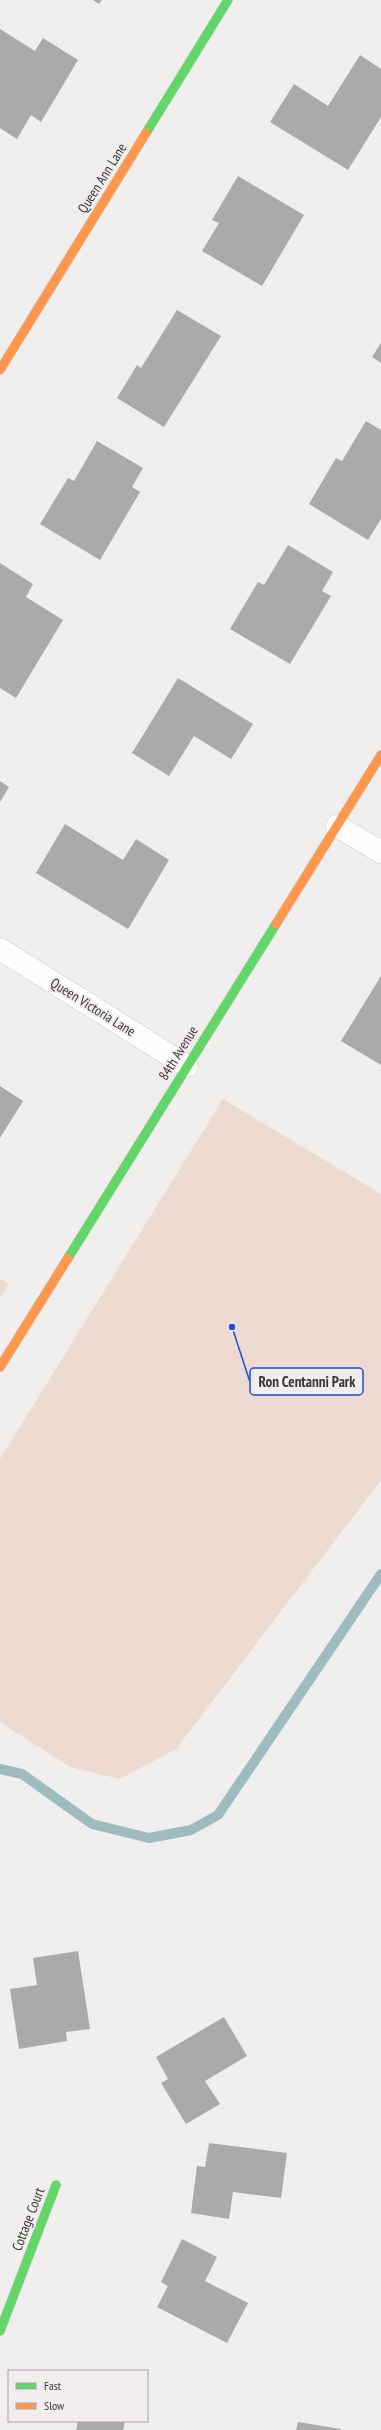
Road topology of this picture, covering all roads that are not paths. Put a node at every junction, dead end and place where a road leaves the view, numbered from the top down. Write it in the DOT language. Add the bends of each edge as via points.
graph roads {
  1 [pos="228,0"];
  2 [pos="0,370"];
  3 [pos="381,755"];
  4 [pos="337,826"];
  5 [pos="381,852"];
  6 [pos="0,949"];
  7 [pos="187,1066"];
  8 [pos="0,1367"];
  9 [pos="56,2185"];
  10 [pos="0,2331"];
  1 -- 2 [label="street, Queen Ann Lane"];
  3 -- 4 [label="street, 84th Avenue"];
  4 -- 5 [label="street"];
  4 -- 7 [label="street, 84th Avenue"];
  6 -- 7 [label="street, Queen Victoria Lane"];
  7 -- 8 [label="street, 84th Avenue"];
  9 -- 10 [label="street, Cottage Court"];
}
